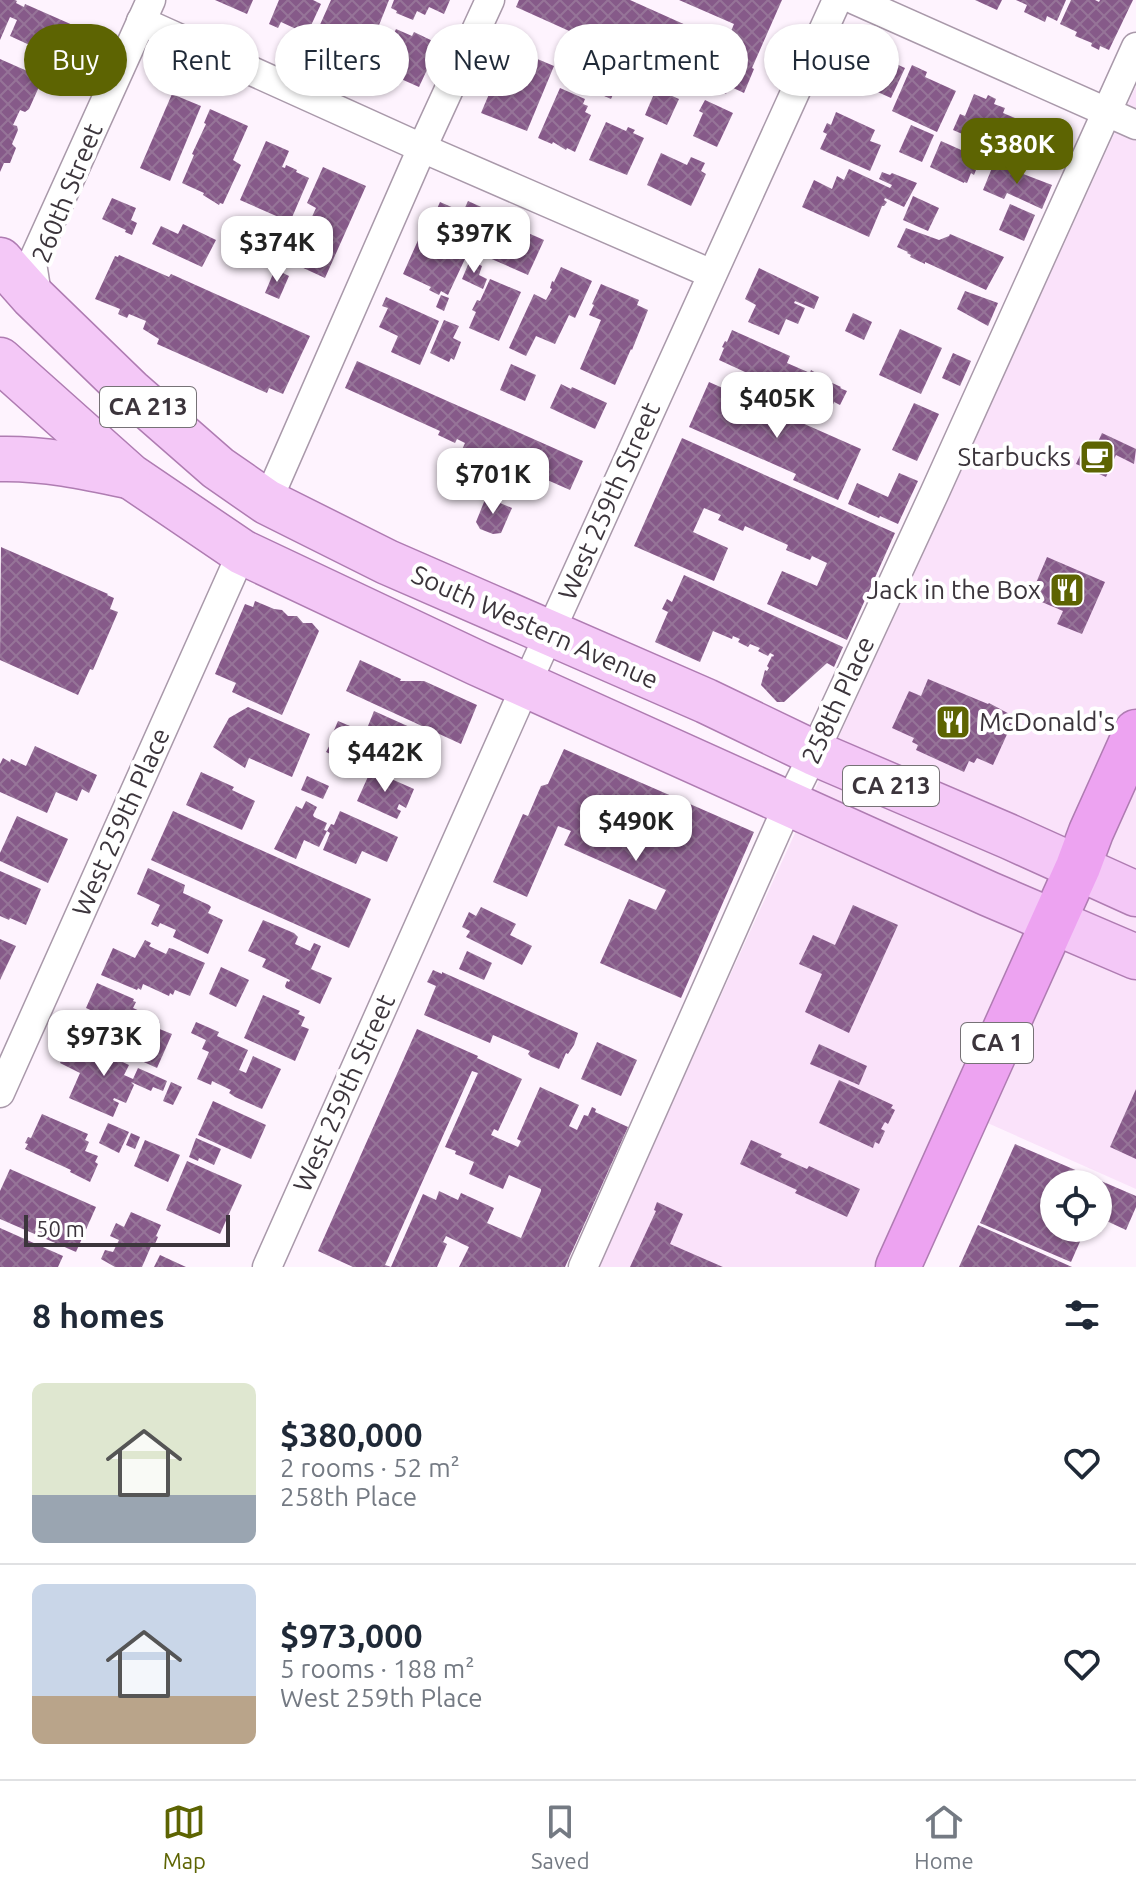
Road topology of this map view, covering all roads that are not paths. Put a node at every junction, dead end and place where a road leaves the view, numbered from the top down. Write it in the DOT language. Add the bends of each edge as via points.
graph roads {
  1 [pos="490,0"];
  2 [pos="837,0"];
  3 [pos="855,0"];
  4 [pos="146,10"];
  5 [pos="1136,47"];
  6 [pos="1107,112"];
  7 [pos="1136,125"];
  8 [pos="422,148"];
  9 [pos="0,260"];
  10 [pos="712,274"];
  11 [pos="38,302"];
  12 [pos="0,360"];
  13 [pos="0,459"];
  14 [pos="130,476"];
  15 [pos="267,502"];
  16 [pos="242,552"];
  17 [pos="549,633"];
  18 [pos="526,685"];
  19 [pos="1136,732"];
  20 [pos="814,753"];
  21 [pos="789,803"];
  22 [pos="1078,867"];
  23 [pos="1136,894"];
  24 [pos="1052,921"];
  25 [pos="1136,957"];
  26 [pos="0,1093"];
  27 [pos="267,1267"];
  28 [pos="583,1267"];
  29 [pos="898,1267"];
  1 -- 8 [label="street"];
  2 -- 10 [label="street, West 259th Street"];
  3 -- 6 [label="street"];
  4 -- 8 [label="street"];
  4 -- 11 [label="street, 260th Street" via="32,263"];
  5 -- 6 [label="street, 258th Place"];
  6 -- 7 [label="street"];
  6 -- 20 [label="street, 258th Place"];
  8 -- 10 [label="street"];
  8 -- 15 [label="street"];
  9 -- 11 [label="main road, South Western Avenue / CA 213"];
  10 -- 17 [label="street, West 259th Street"];
  11 -- 12 [label="main road"];
  11 -- 15 [label="main road, South Western Avenue / CA 213" via="218,468"];
  12 -- 14 [label="main road, CA 213"];
  13 -- 14 [label="main road"];
  14 -- 16 [label="main road, CA 213"];
  15 -- 17 [label="main road, South Western Avenue / CA 213"];
  16 -- 18 [label="main road, CA 213"];
  16 -- 26 [label="street, West 259th Place"];
  17 -- 18 [label="street, West 259th Street"];
  17 -- 20 [label="main road, South Western Avenue / CA 213"];
  18 -- 21 [label="main road, CA 213"];
  18 -- 27 [label="street, West 259th Street"];
  19 -- 22 [label="highway, CA 1"];
  20 -- 21 [label="street, 258th Place"];
  20 -- 22 [label="main road, South Western Avenue / CA 213"];
  21 -- 24 [label="main road, CA 213"];
  21 -- 28 [label="street, 258th Place"];
  22 -- 23 [label="main road, South Western Avenue / CA 213"];
  22 -- 24 [label="highway, CA 1"];
  24 -- 25 [label="main road, CA 213"];
  24 -- 29 [label="highway, CA 1"];
}
